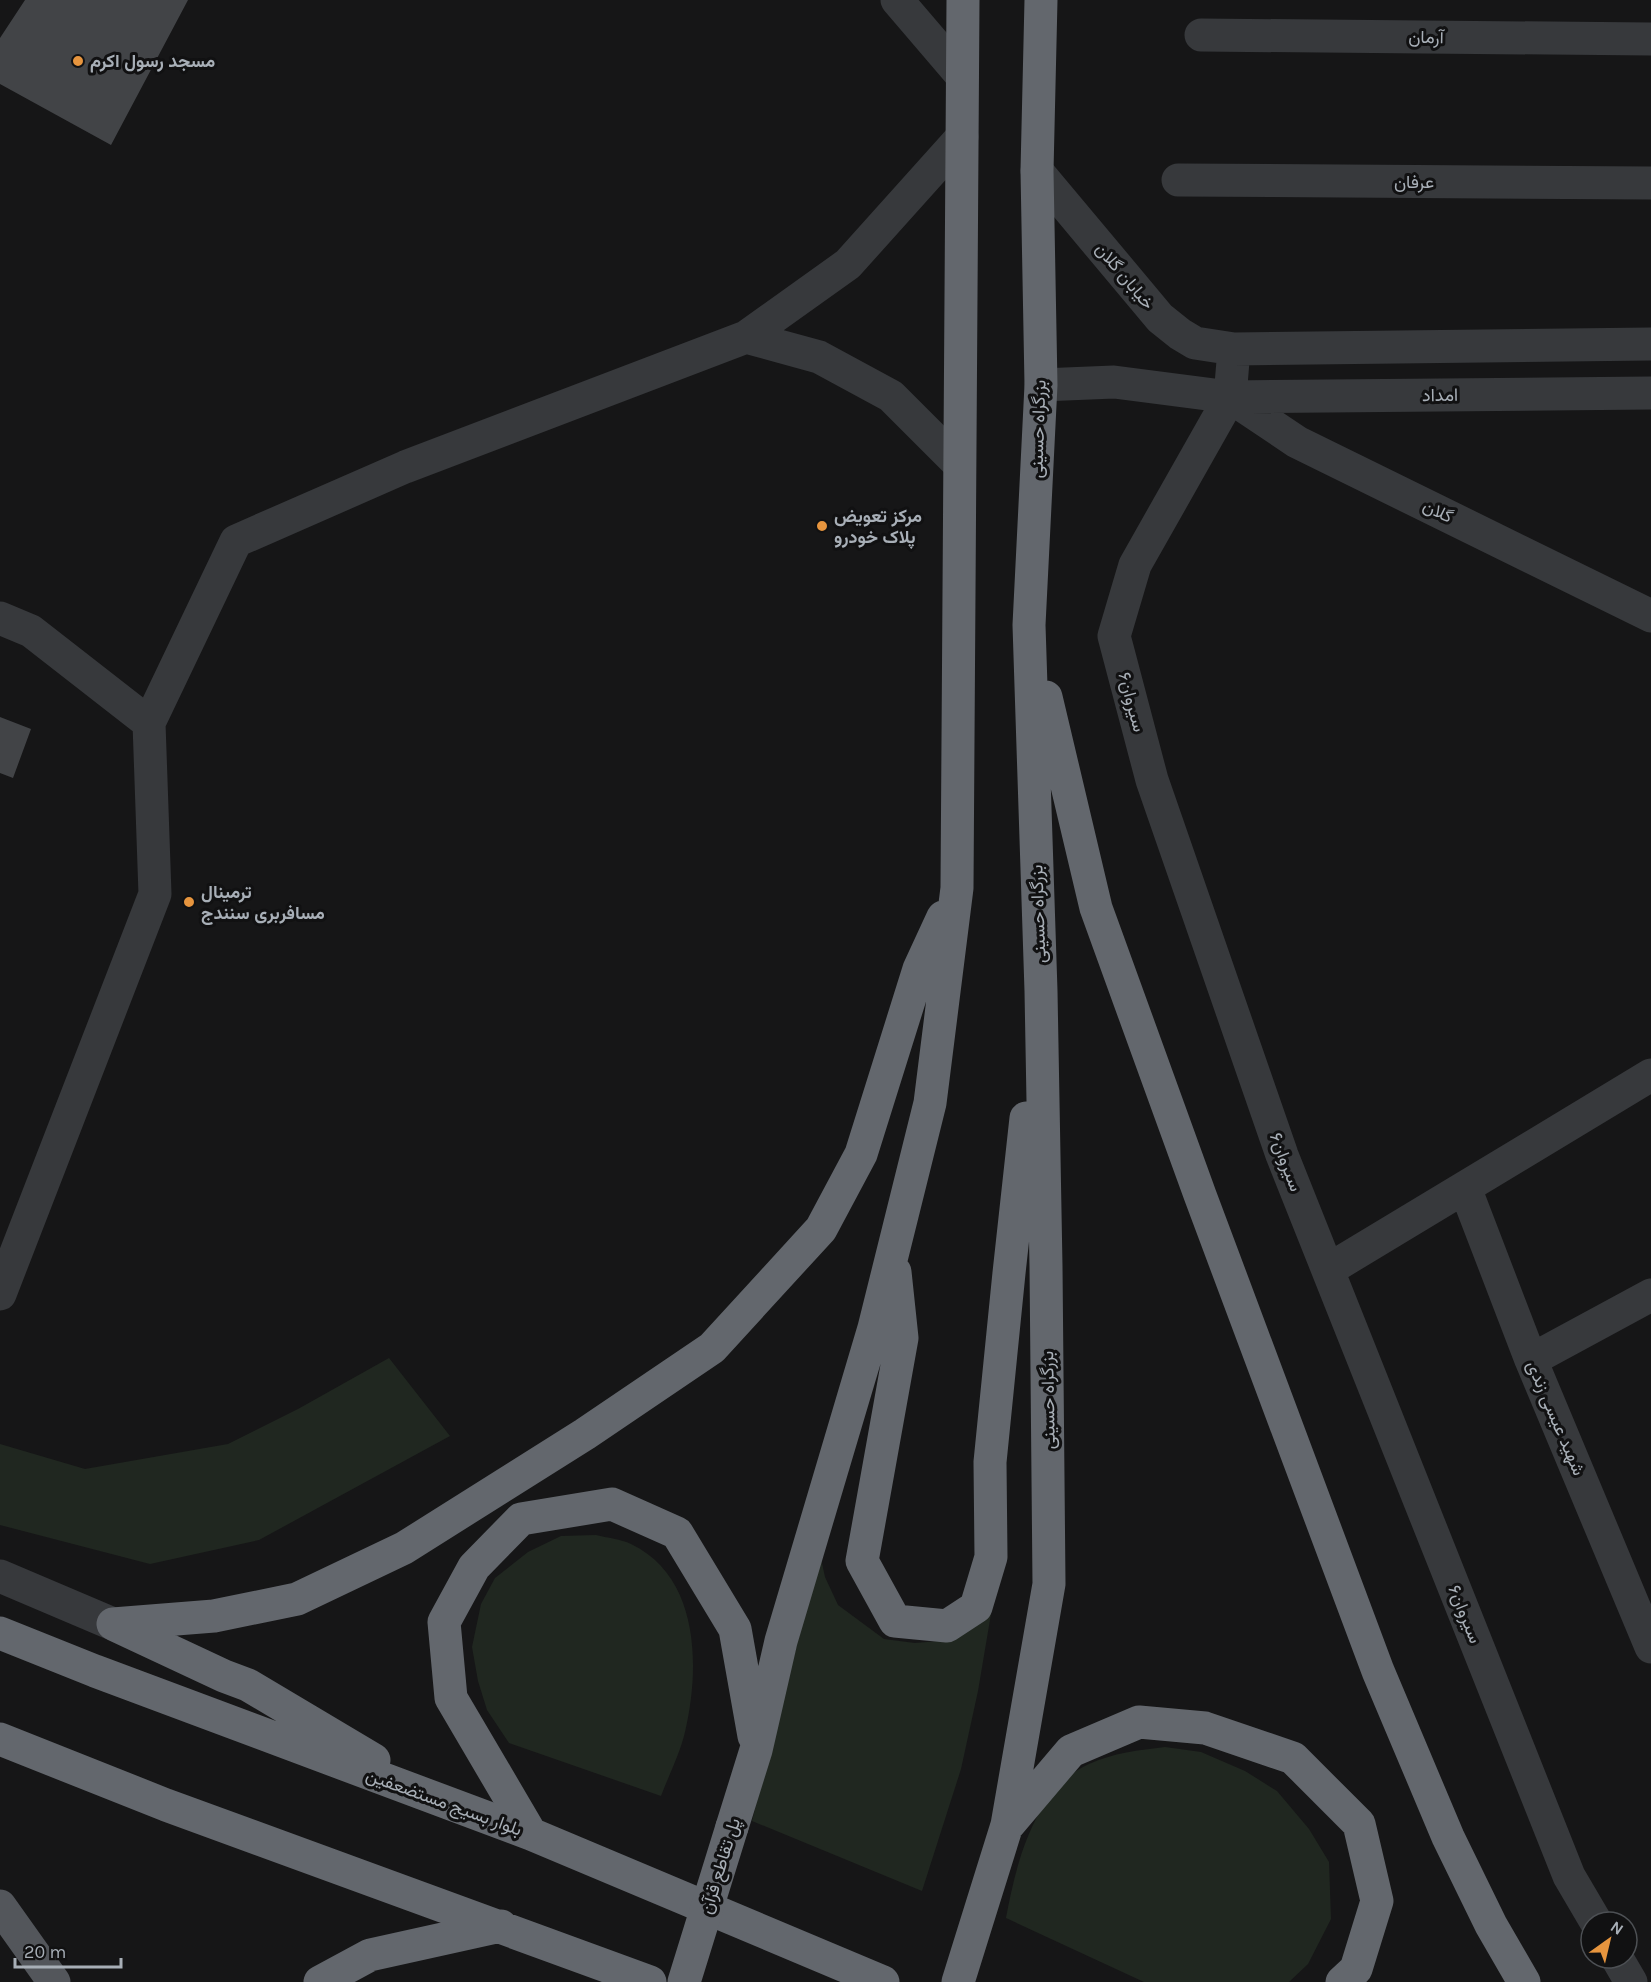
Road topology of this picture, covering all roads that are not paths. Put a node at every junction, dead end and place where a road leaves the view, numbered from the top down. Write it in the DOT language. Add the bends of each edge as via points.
graph roads {
  1 [pos="897,0"];
  2 [pos="963,0"];
  3 [pos="1041,0"];
  4 [pos="1201,35"];
  5 [pos="1651,39"];
  6 [pos="963,76"];
  7 [pos="962,137"];
  8 [pos="1037,171"];
  9 [pos="1178,180"];
  10 [pos="1651,183"];
  11 [pos="746,337"];
  12 [pos="1651,344"];
  13 [pos="1234,349"];
  14 [pos="1041,385"];
  15 [pos="1651,393"];
  16 [pos="1230,397"];
  17 [pos="959,464"];
  18 [pos="1651,616"];
  19 [pos="0,618"];
  20 [pos="1029,625"];
  21 [pos="149,723"];
  22 [pos="957,888"];
  23 [pos="1041,991"];
  24 [pos="1651,1075"];
  25 [pos="1465,1188"];
  26 [pos="893,1246"];
  27 [pos="1328,1270"];
  28 [pos="0,1294"];
  29 [pos="1651,1295"];
  30 [pos="1531,1360"];
  31 [pos="0,1576"];
  32 [pos="113,1624"];
  33 [pos="7,1635"];
  34 [pos="1651,1647"];
  35 [pos="0,1739"];
  36 [pos="756,1750"];
  37 [pos="448,1804"];
  38 [pos="1008,1825"];
  39 [pos="531,1834"];
  40 [pos="0,1906"];
  41 [pos="1589,1910"];
  42 [pos="501,1926"];
  43 [pos="54,1982"];
  44 [pos="320,1982"];
  45 [pos="650,1982"];
  46 [pos="684,1982"];
  47 [pos="883,1982"];
  48 [pos="958,1982"];
  49 [pos="1342,1982"];
  50 [pos="1524,1982"];
  1 -- 6 [label="street"];
  2 -- 6 [label="highway"];
  3 -- 8 [label="highway, بزرگراه حسینی"];
  4 -- 5 [label="street, آرمان"];
  6 -- 7 [label="highway"];
  7 -- 11 [label="street" via="848,264"];
  7 -- 17 [label="highway"];
  8 -- 13 [label="street, خیابان گلان" via="1160,318 1195,343"];
  8 -- 14 [label="highway, بزرگراه حسینی"];
  9 -- 10 [label="street, عرفان"];
  11 -- 17 [label="street" via="819,357 891,396"];
  11 -- 21 [label="street" via="405,467 236,541"];
  12 -- 13 [label="street"];
  13 -- 16 [label="street"];
  14 -- 16 [label="street" via="1114,382"];
  14 -- 20 [label="highway, بزرگراه حسینی"];
  15 -- 16 [label="street, امداد"];
  16 -- 18 [label="street, گلان" via="1297,442"];
  16 -- 27 [label="street, سیروان۶" via="1135,565 1114,636 1152,780 1282,1155"];
  17 -- 22 [label="highway"];
  19 -- 21 [label="street" via="31,631"];
  20 -- 23 [label="highway, بزرگراه حسینی"];
  20 -- 50 [label="highway" via="1096,908 1200,1195 1378,1671 1448,1837"];
  21 -- 28 [label="street" via="155,894"];
  22 -- 26 [label="highway" via="930,1103"];
  22 -- 32 [label="highway" via="919,969 861,1154 821,1229 712,1348 404,1548 297,1599 213,1616"];
  23 -- 26 [label="highway" via="990,1462 991,1557 976,1607 947,1626 895,1621 862,1561 902,1338"];
  23 -- 38 [label="highway, بزرگراه حسینی" via="1049,1584"];
  24 -- 25 [label="street"];
  25 -- 27 [label="street"];
  25 -- 30 [label="street, شهید عیسی زندی"];
  26 -- 36 [label="highway" via="874,1328 781,1641"];
  27 -- 41 [label="street, سیروان۶" via="1569,1876"];
  29 -- 30 [label="street"];
  30 -- 34 [label="street, شهید عیسی زندی"];
  31 -- 32 [label="street"];
  32 -- 37 [label="highway" via="248,1685"];
  33 -- 37 [label="highway, بلوار بسیج مستضعفین"];
  35 -- 42 [label="highway" via="166,1805"];
  36 -- 39 [label="highway" via="735,1629 676,1533 612,1504 521,1519 474,1567 444,1622 451,1698"];
  36 -- 46 [label="highway, پل تقاطع قرآن, bridge"];
  37 -- 39 [label="highway, بلوار بسیج مستضعفین"];
  38 -- 48 [label="highway"];
  38 -- 49 [label="highway" via="1071,1751 1139,1722 1205,1728 1293,1758 1359,1824 1377,1900 1356,1969"];
  39 -- 47 [label="highway, بلوار بسیج مستضعفین"];
  40 -- 43 [label="main road"];
  42 -- 44 [label="highway" via="370,1955"];
  42 -- 45 [label="highway"];
}
